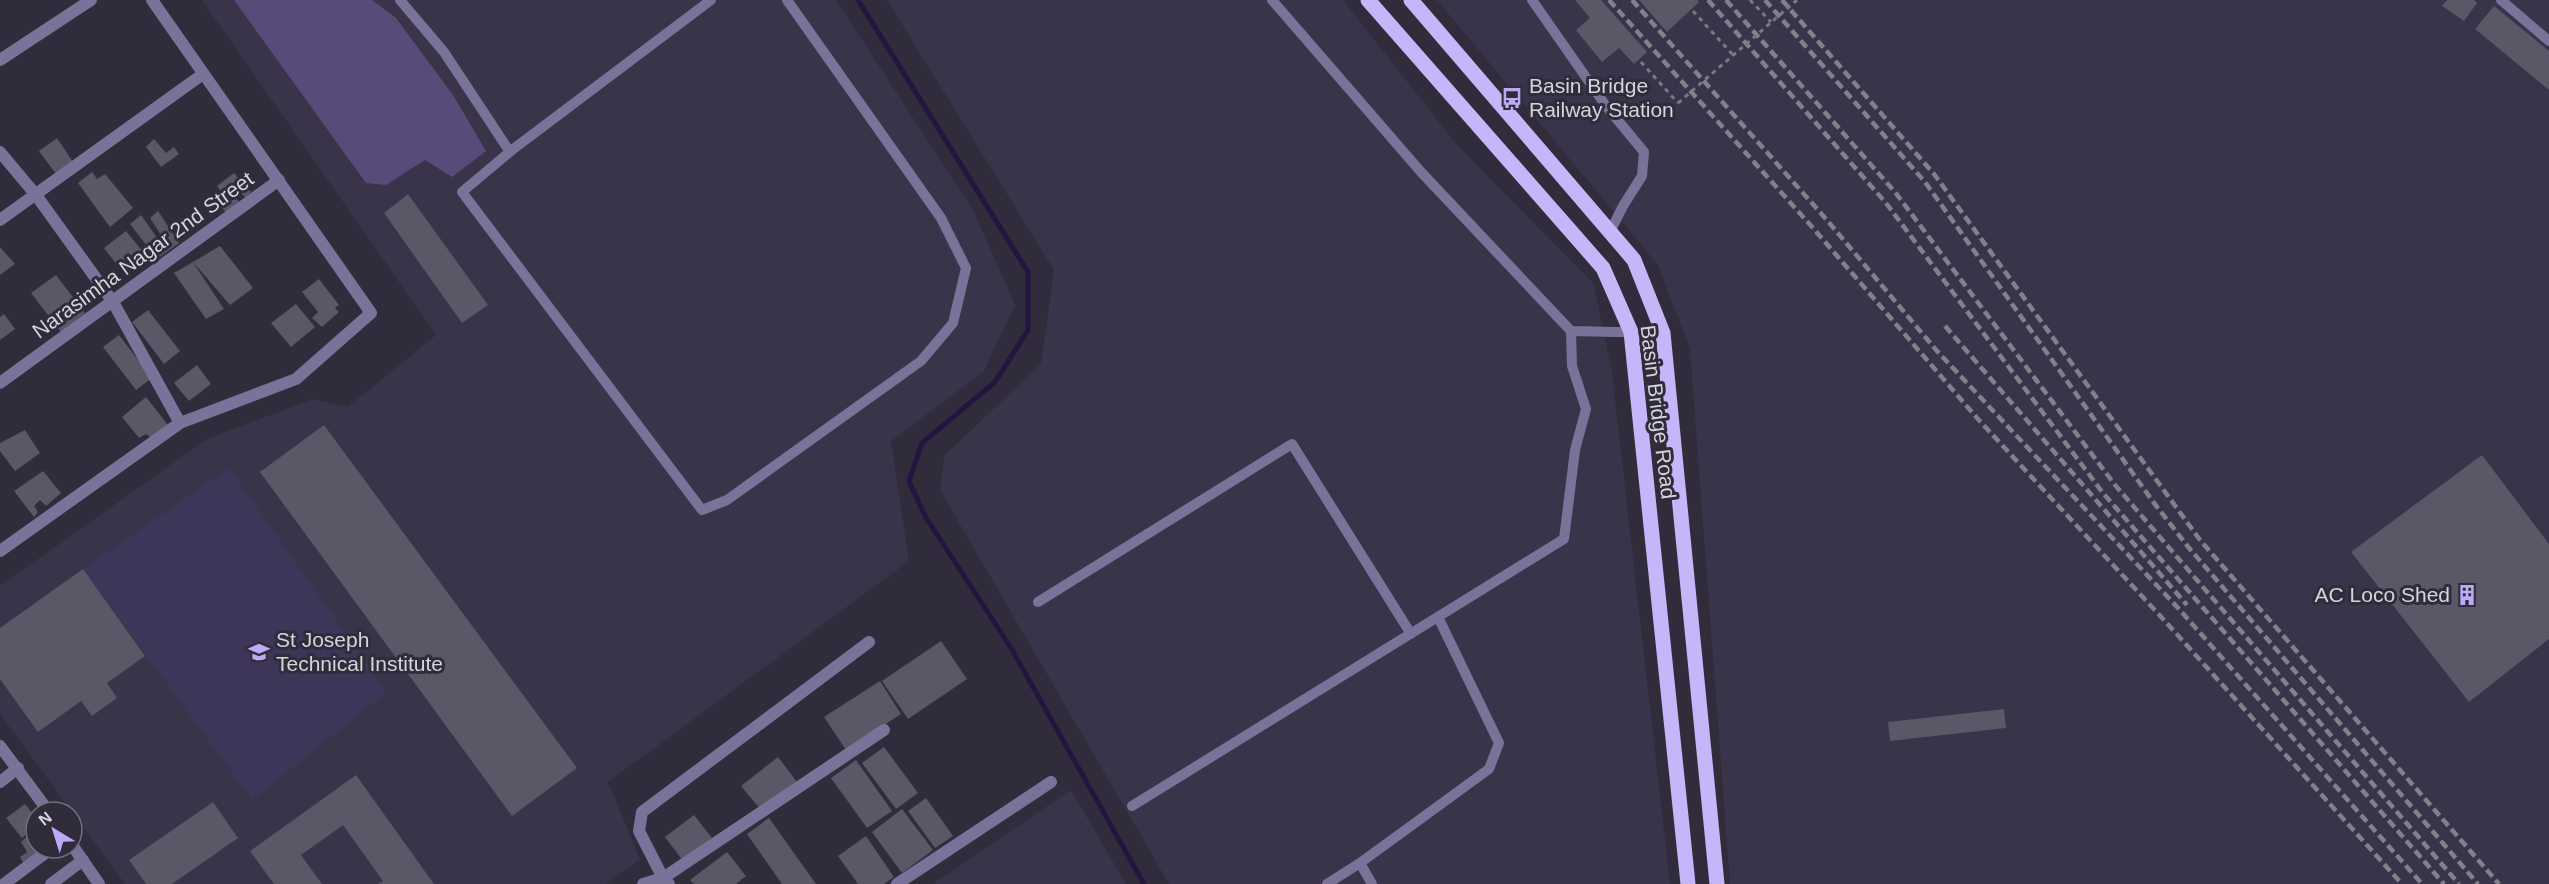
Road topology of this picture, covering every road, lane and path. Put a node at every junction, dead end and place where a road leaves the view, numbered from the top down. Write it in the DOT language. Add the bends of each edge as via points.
graph roads {
  1 [pos="91,0"];
  2 [pos="152,0"];
  3 [pos="400,0"];
  4 [pos="711,0"];
  5 [pos="787,0"];
  6 [pos="1272,0"];
  7 [pos="1368,0"];
  8 [pos="1411,0"];
  9 [pos="1532,0"];
  10 [pos="1750,0"];
  11 [pos="1797,0"];
  12 [pos="2501,0"];
  13 [pos="1693,11"];
  14 [pos="1771,22"];
  15 [pos="2549,41"];
  16 [pos="1733,56"];
  17 [pos="0,60"];
  18 [pos="1641,62"];
  19 [pos="203,74"];
  20 [pos="0,152"];
  21 [pos="510,152"];
  22 [pos="279,180"];
  23 [pos="36,195"];
  24 [pos="0,220"];
  25 [pos="1610,232"];
  26 [pos="113,302"];
  27 [pos="1571,331"];
  28 [pos="1631,333"];
  29 [pos="1663,333"];
  30 [pos="0,383"];
  31 [pos="180,423"];
  32 [pos="0,551"];
  33 [pos="1038,602"];
  34 [pos="1438,616"];
  35 [pos="1411,634"];
  36 [pos="869,642"];
  37 [pos="884,730"];
  38 [pos="0,746"];
  39 [pos="18,768"];
  40 [pos="0,782"];
  41 [pos="1051,782"];
  42 [pos="41,800"];
  43 [pos="1132,806"];
  44 [pos="36,860"];
  45 [pos="83,860"];
  46 [pos="1360,863"];
  47 [pos="666,881"];
  48 [pos="4,884"];
  49 [pos="51,884"];
  50 [pos="99,884"];
  51 [pos="644,884"];
  52 [pos="897,884"];
  53 [pos="1327,884"];
  54 [pos="1372,884"];
  55 [pos="1688,884"];
  56 [pos="1717,884"];
  1 -- 17 [label="street"];
  2 -- 19 [label="street"];
  3 -- 21 [label="lane" via="444,52"];
  4 -- 21 [label="lane"];
  5 -- 21 [label="lane" via="941,218 966,268 954,323 921,362 727,500 702,510 462,192"];
  6 -- 27 [label="lane" via="1421,172"];
  7 -- 28 [label="main road, Basin Bridge Road" via="1603,268"];
  8 -- 25 [label="main road, Basin Bridge Road"];
  9 -- 25 [label="lane" via="1606,106 1644,152 1642,176"];
  10 -- 14 [label="path"];
  11 -- 14 [label="path, bridge"];
  12 -- 15 [label="lane"];
  13 -- 16 [label="path"];
  14 -- 16 [label="path, bridge"];
  16 -- 18 [label="path, bridge" via="1678,103"];
  19 -- 22 [label="street"];
  19 -- 23 [label="street"];
  20 -- 23 [label="street"];
  22 -- 26 [label="street, Narasimha Nagar 2nd Street"];
  22 -- 31 [label="street" via="371,314 296,379"];
  23 -- 24 [label="street"];
  23 -- 26 [label="street"];
  25 -- 29 [label="main road, Basin Bridge Road" via="1634,261"];
  26 -- 30 [label="street, Narasimha Nagar 2nd Street"];
  26 -- 31 [label="street"];
  27 -- 28 [label="lane"];
  27 -- 34 [label="lane" via="1572,366 1586,409 1575,450 1564,539"];
  28 -- 29 [label="lane"];
  28 -- 55 [label="main road, Basin Bridge Road"];
  29 -- 56 [label="main road, Basin Bridge Road"];
  31 -- 32 [label="street"];
  33 -- 35 [label="lane" via="1292,444"];
  34 -- 35 [label="lane"];
  34 -- 46 [label="lane" via="1499,743 1489,769"];
  35 -- 43 [label="lane"];
  36 -- 47 [label="street" via="642,812 639,831"];
  37 -- 47 [label="street"];
  38 -- 39 [label="street"];
  39 -- 40 [label="street"];
  39 -- 42 [label="street"];
  41 -- 52 [label="street"];
  44 -- 48 [label="street"];
  45 -- 49 [label="street"];
  45 -- 50 [label="street"];
  46 -- 53 [label="lane"];
  46 -- 54 [label="lane"];
  47 -- 51 [label="street"];
}
